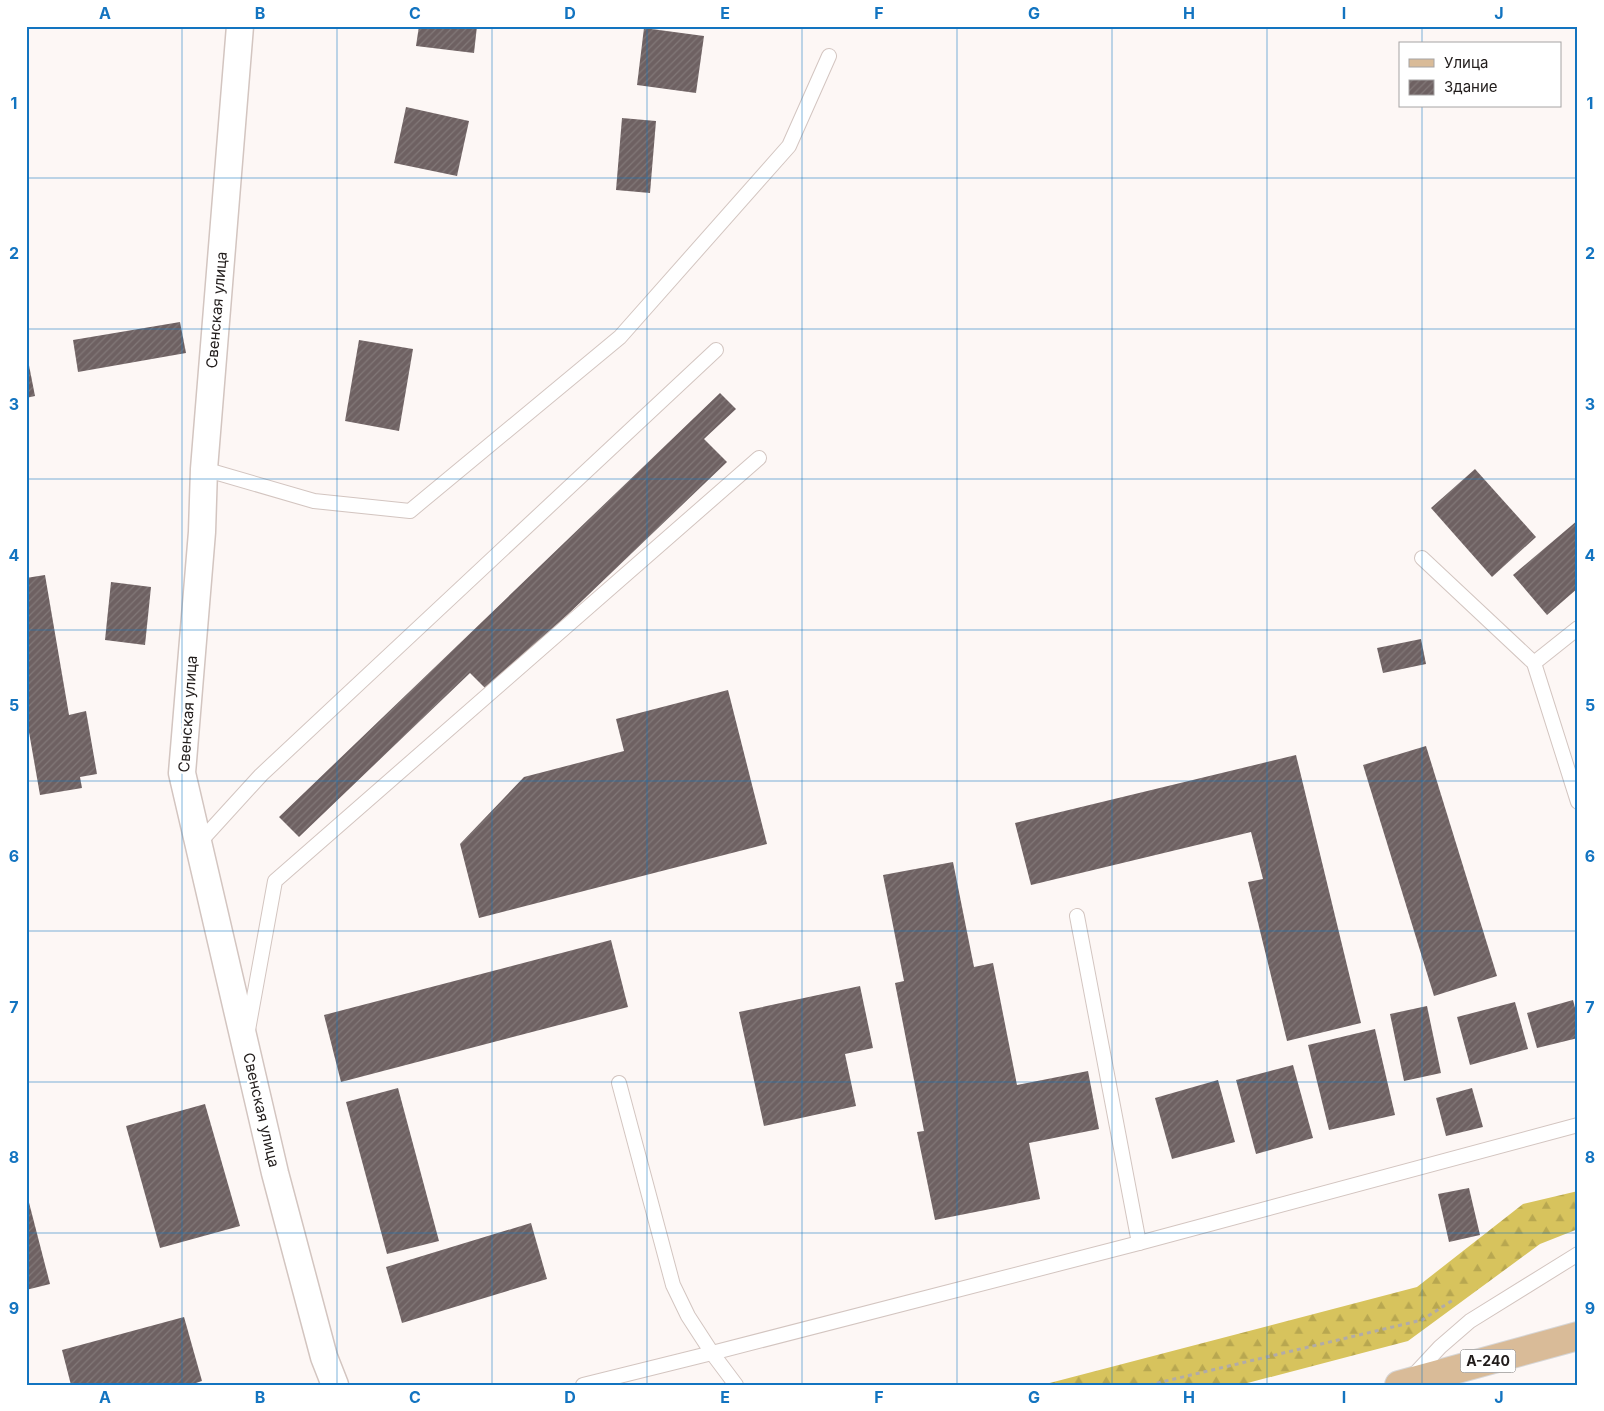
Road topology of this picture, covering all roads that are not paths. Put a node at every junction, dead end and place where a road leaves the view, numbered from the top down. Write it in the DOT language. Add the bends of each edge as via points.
graph roads {
  1 [pos="240,26"];
  2 [pos="829,56"];
  3 [pos="716,350"];
  4 [pos="759,458"];
  5 [pos="204,469"];
  6 [pos="1422,558"];
  7 [pos="1578,628"];
  8 [pos="1534,663"];
  9 [pos="1578,802"];
  10 [pos="198,844"];
  11 [pos="1077,916"];
  12 [pos="246,1045"];
  13 [pos="619,1083"];
  14 [pos="1578,1125"];
  15 [pos="1139,1242"];
  16 [pos="1578,1254"];
  17 [pos="1578,1336"];
  18 [pos="712,1353"];
  19 [pos="1403,1384"];
  20 [pos="335,1385"];
  21 [pos="583,1385"];
  22 [pos="736,1385"];
  1 -- 5 [label="street, Свенская улица"];
  2 -- 5 [label="lane" via="789,146 620,337 410,511 314,501"];
  3 -- 10 [label="lane" via="261,774"];
  4 -- 12 [label="lane" via="275,881"];
  5 -- 10 [label="street, Свенская улица" via="202,532 182,772"];
  6 -- 8 [label="lane"];
  7 -- 8 [label="lane"];
  8 -- 9 [label="lane"];
  10 -- 12 [label="street, Свенская улица"];
  11 -- 15 [label="lane"];
  12 -- 20 [label="street, Свенская улица" via="315,1323"];
  13 -- 18 [label="lane" via="673,1285"];
  14 -- 15 [label="lane"];
  15 -- 18 [label="lane"];
  16 -- 19 [label="lane" via="1470,1321"];
  17 -- 19 [label="main road, А-240"];
  18 -- 21 [label="lane"];
  18 -- 22 [label="lane"];
}
